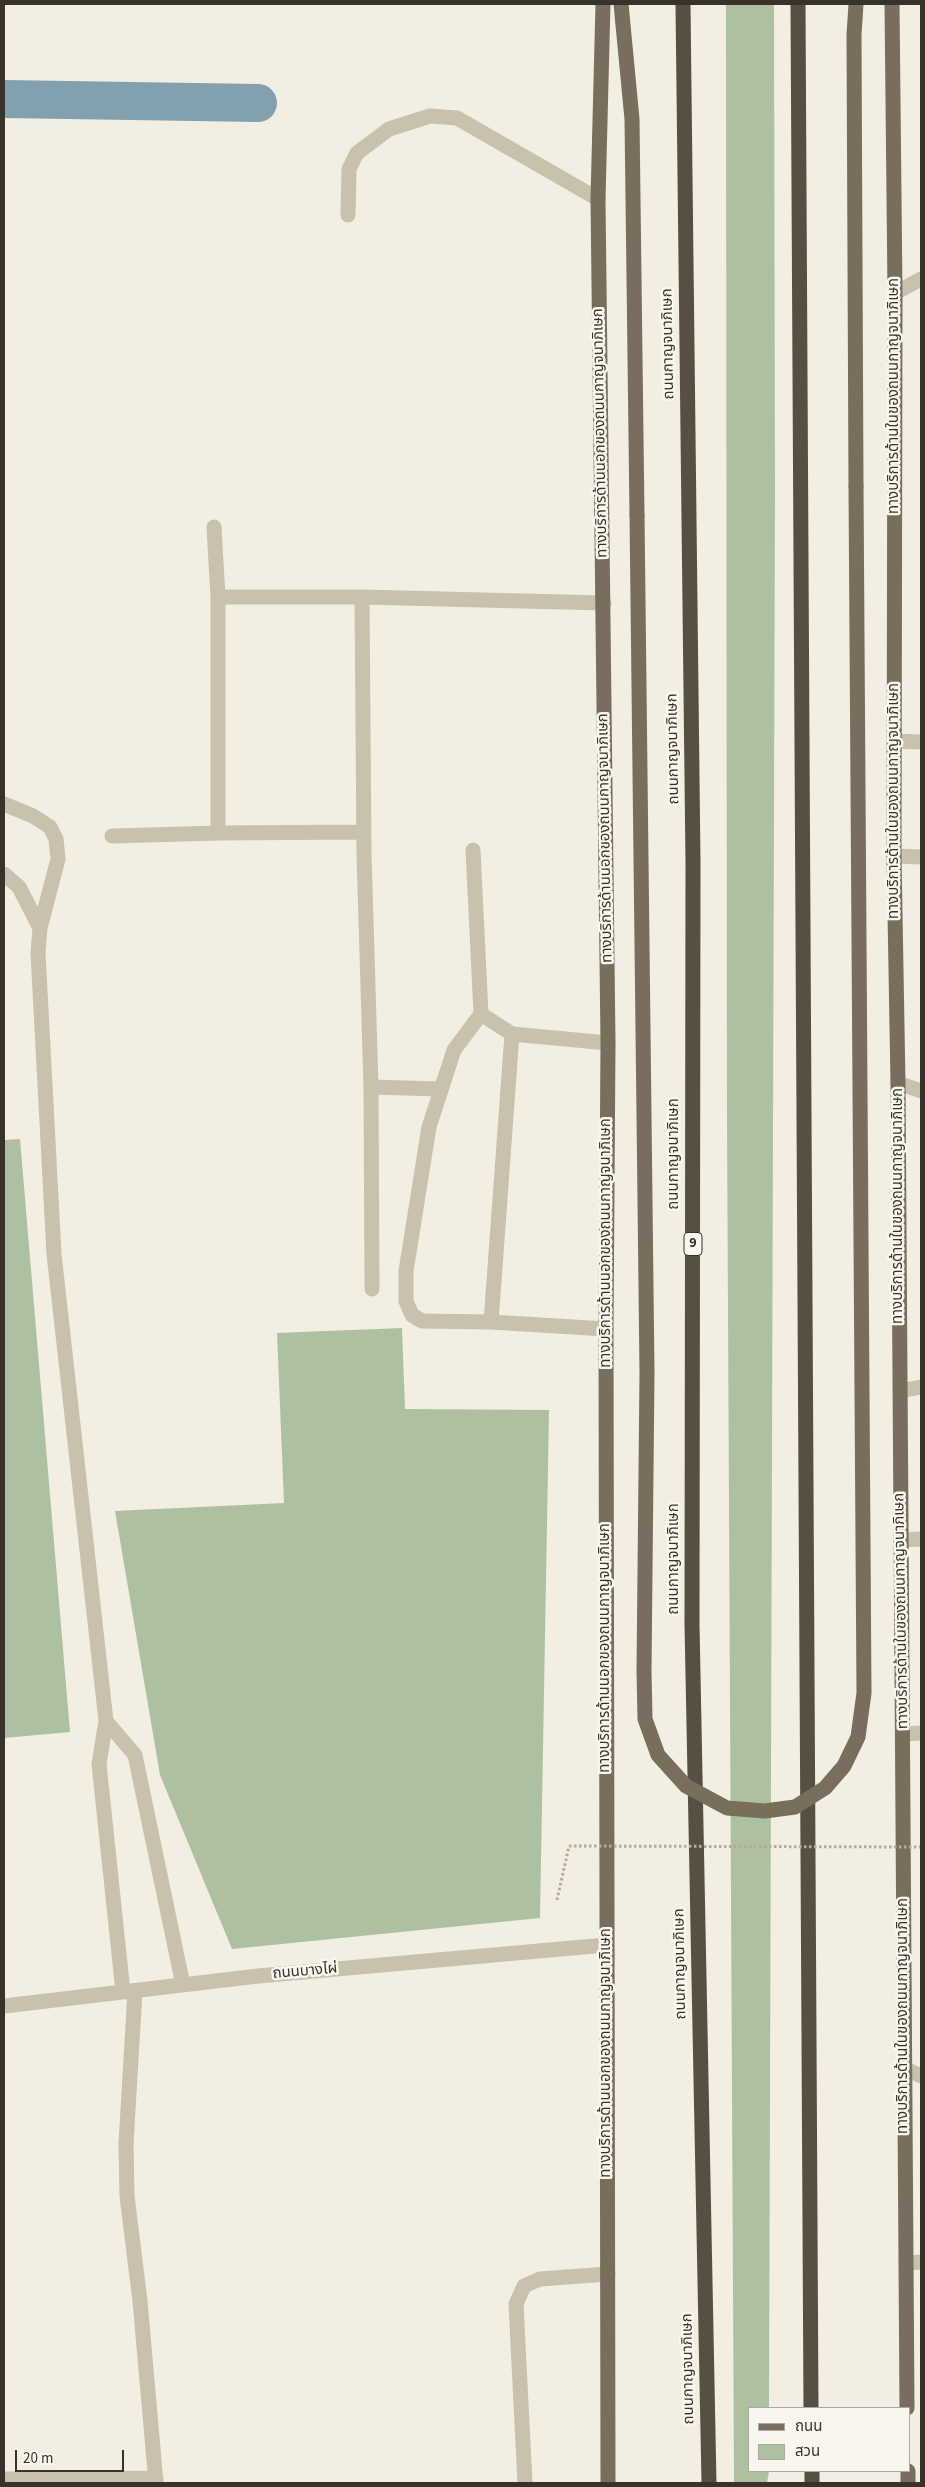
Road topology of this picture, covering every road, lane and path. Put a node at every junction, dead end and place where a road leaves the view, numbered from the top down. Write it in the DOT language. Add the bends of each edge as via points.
graph roads {
  1 [pos="603,4"];
  2 [pos="621,4"];
  3 [pos="683,4"];
  4 [pos="798,4"];
  5 [pos="856,4"];
  6 [pos="892,4"];
  7 [pos="598,199"];
  8 [pos="348,215"];
  9 [pos="921,279"];
  10 [pos="895,293"];
  11 [pos="214,527"];
  12 [pos="218,597"];
  13 [pos="362,597"];
  14 [pos="604,603"];
  15 [pos="894,741"];
  16 [pos="921,742"];
  17 [pos="4,804"];
  18 [pos="364,832"];
  19 [pos="218,834"];
  20 [pos="112,836"];
  21 [pos="473,850"];
  22 [pos="894,856"];
  23 [pos="921,857"];
  24 [pos="4,874"];
  25 [pos="40,928"];
  26 [pos="481,1014"];
  27 [pos="512,1034"];
  28 [pos="608,1043"];
  29 [pos="898,1083"];
  30 [pos="371,1087"];
  31 [pos="441,1089"];
  32 [pos="921,1091"];
  33 [pos="372,1289"];
  34 [pos="491,1322"];
  35 [pos="606,1329"];
  36 [pos="921,1387"];
  37 [pos="900,1391"];
  38 [pos="921,1539"];
  39 [pos="901,1540"];
  40 [pos="106,1721"];
  41 [pos="921,1733"];
  42 [pos="903,1734"];
  43 [pos="921,1847"];
  44 [pos="557,1900"];
  45 [pos="606,1944"];
  46 [pos="182,1985"];
  47 [pos="129,1991"];
  48 [pos="4,2006"];
  49 [pos="904,2068"];
  50 [pos="921,2076"];
  51 [pos="914,2262"];
  52 [pos="608,2274"];
  53 [pos="811,2407"];
  54 [pos="907,2407"];
  55 [pos="4,2479"];
  56 [pos="156,2481"];
  57 [pos="525,2483"];
  58 [pos="608,2483"];
  59 [pos="709,2483"];
  1 -- 7 [label="main road, ทางบริการด้านนอกของถนนกาญจนาภิเษก"];
  2 -- 5 [label="main road, bridge" via="632,119 646,1352 645,1719 658,1755 686,1786 727,1808 765,1812 795,1807 825,1788 844,1766 858,1737 864,1693"];
  3 -- 59 [label="highway, ถนนกาญจนาภิเษก / 9" via="693,862 692,1624"];
  4 -- 53 [label="highway"];
  6 -- 10 [label="main road, ทางบริการด้านในของถนนกาญจนาภิเษก"];
  7 -- 8 [label="street" via="457,118 430,116 389,129 357,153 349,170"];
  7 -- 14 [label="main road, ทางบริการด้านนอกของถนนกาญจนาภิเษก"];
  9 -- 10 [label="street"];
  10 -- 15 [label="main road, ทางบริการด้านในของถนนกาญจนาภิเษก"];
  11 -- 12 [label="street"];
  12 -- 13 [label="street"];
  12 -- 19 [label="street"];
  13 -- 14 [label="street"];
  13 -- 18 [label="street"];
  14 -- 28 [label="main road, ทางบริการด้านนอกของถนนกาญจนาภิเษก"];
  15 -- 16 [label="street"];
  15 -- 22 [label="main road, ทางบริการด้านในของถนนกาญจนาภิเษก"];
  17 -- 25 [label="street" via="50,827 56,840 58,859"];
  18 -- 19 [label="street"];
  18 -- 30 [label="street"];
  19 -- 20 [label="street"];
  21 -- 26 [label="street"];
  22 -- 23 [label="street"];
  22 -- 29 [label="main road, ทางบริการด้านในของถนนกาญจนาภิเษก"];
  24 -- 25 [label="street" via="18,887"];
  25 -- 40 [label="street" via="38,953 54,1254"];
  26 -- 27 [label="street"];
  26 -- 31 [label="street" via="454,1050"];
  27 -- 28 [label="street"];
  27 -- 34 [label="street"];
  28 -- 35 [label="main road, ทางบริการด้านนอกของถนนกาญจนาภิเษก"];
  29 -- 32 [label="street"];
  29 -- 37 [label="main road, ทางบริการด้านในของถนนกาญจนาภิเษก"];
  30 -- 31 [label="street"];
  30 -- 33 [label="street"];
  31 -- 34 [label="street" via="428,1136 406,1271 406,1301 412,1315 422,1321"];
  34 -- 35 [label="street"];
  35 -- 45 [label="main road, ทางบริการด้านนอกของถนนกาญจนาภิเษก"];
  36 -- 37 [label="street"];
  37 -- 39 [label="main road, ทางบริการด้านในของถนนกาญจนาภิเษก"];
  38 -- 39 [label="street"];
  39 -- 42 [label="main road, ทางบริการด้านในของถนนกาญจนาภิเษก"];
  40 -- 46 [label="street" via="134,1755"];
  40 -- 47 [label="street" via="99,1764"];
  41 -- 42 [label="street"];
  42 -- 49 [label="main road, ทางบริการด้านในของถนนกาญจนาภิเษก"];
  43 -- 44 [label="path, bridge" via="569,1846"];
  45 -- 46 [label="street, ถนนบางไผ่"];
  45 -- 52 [label="main road, ทางบริการด้านนอกของถนนกาญจนาภิเษก"];
  46 -- 47 [label="street, ถนนบางไผ่"];
  47 -- 48 [label="street, ถนนบางไผ่"];
  47 -- 56 [label="street" via="127,2196"];
  49 -- 50 [label="street"];
  49 -- 51 [label="main road, ทางบริการด้านในของถนนกาญจนาภิเษก"];
  51 -- 54 [label="main road, ทางบริการด้านในของถนนกาญจนาภิเษก"];
  52 -- 57 [label="street" via="540,2279 524,2286 516,2304"];
  52 -- 58 [label="main road, ทางบริการด้านนอกของถนนกาญจนาภิเษก"];
  55 -- 56 [label="street"];
}
